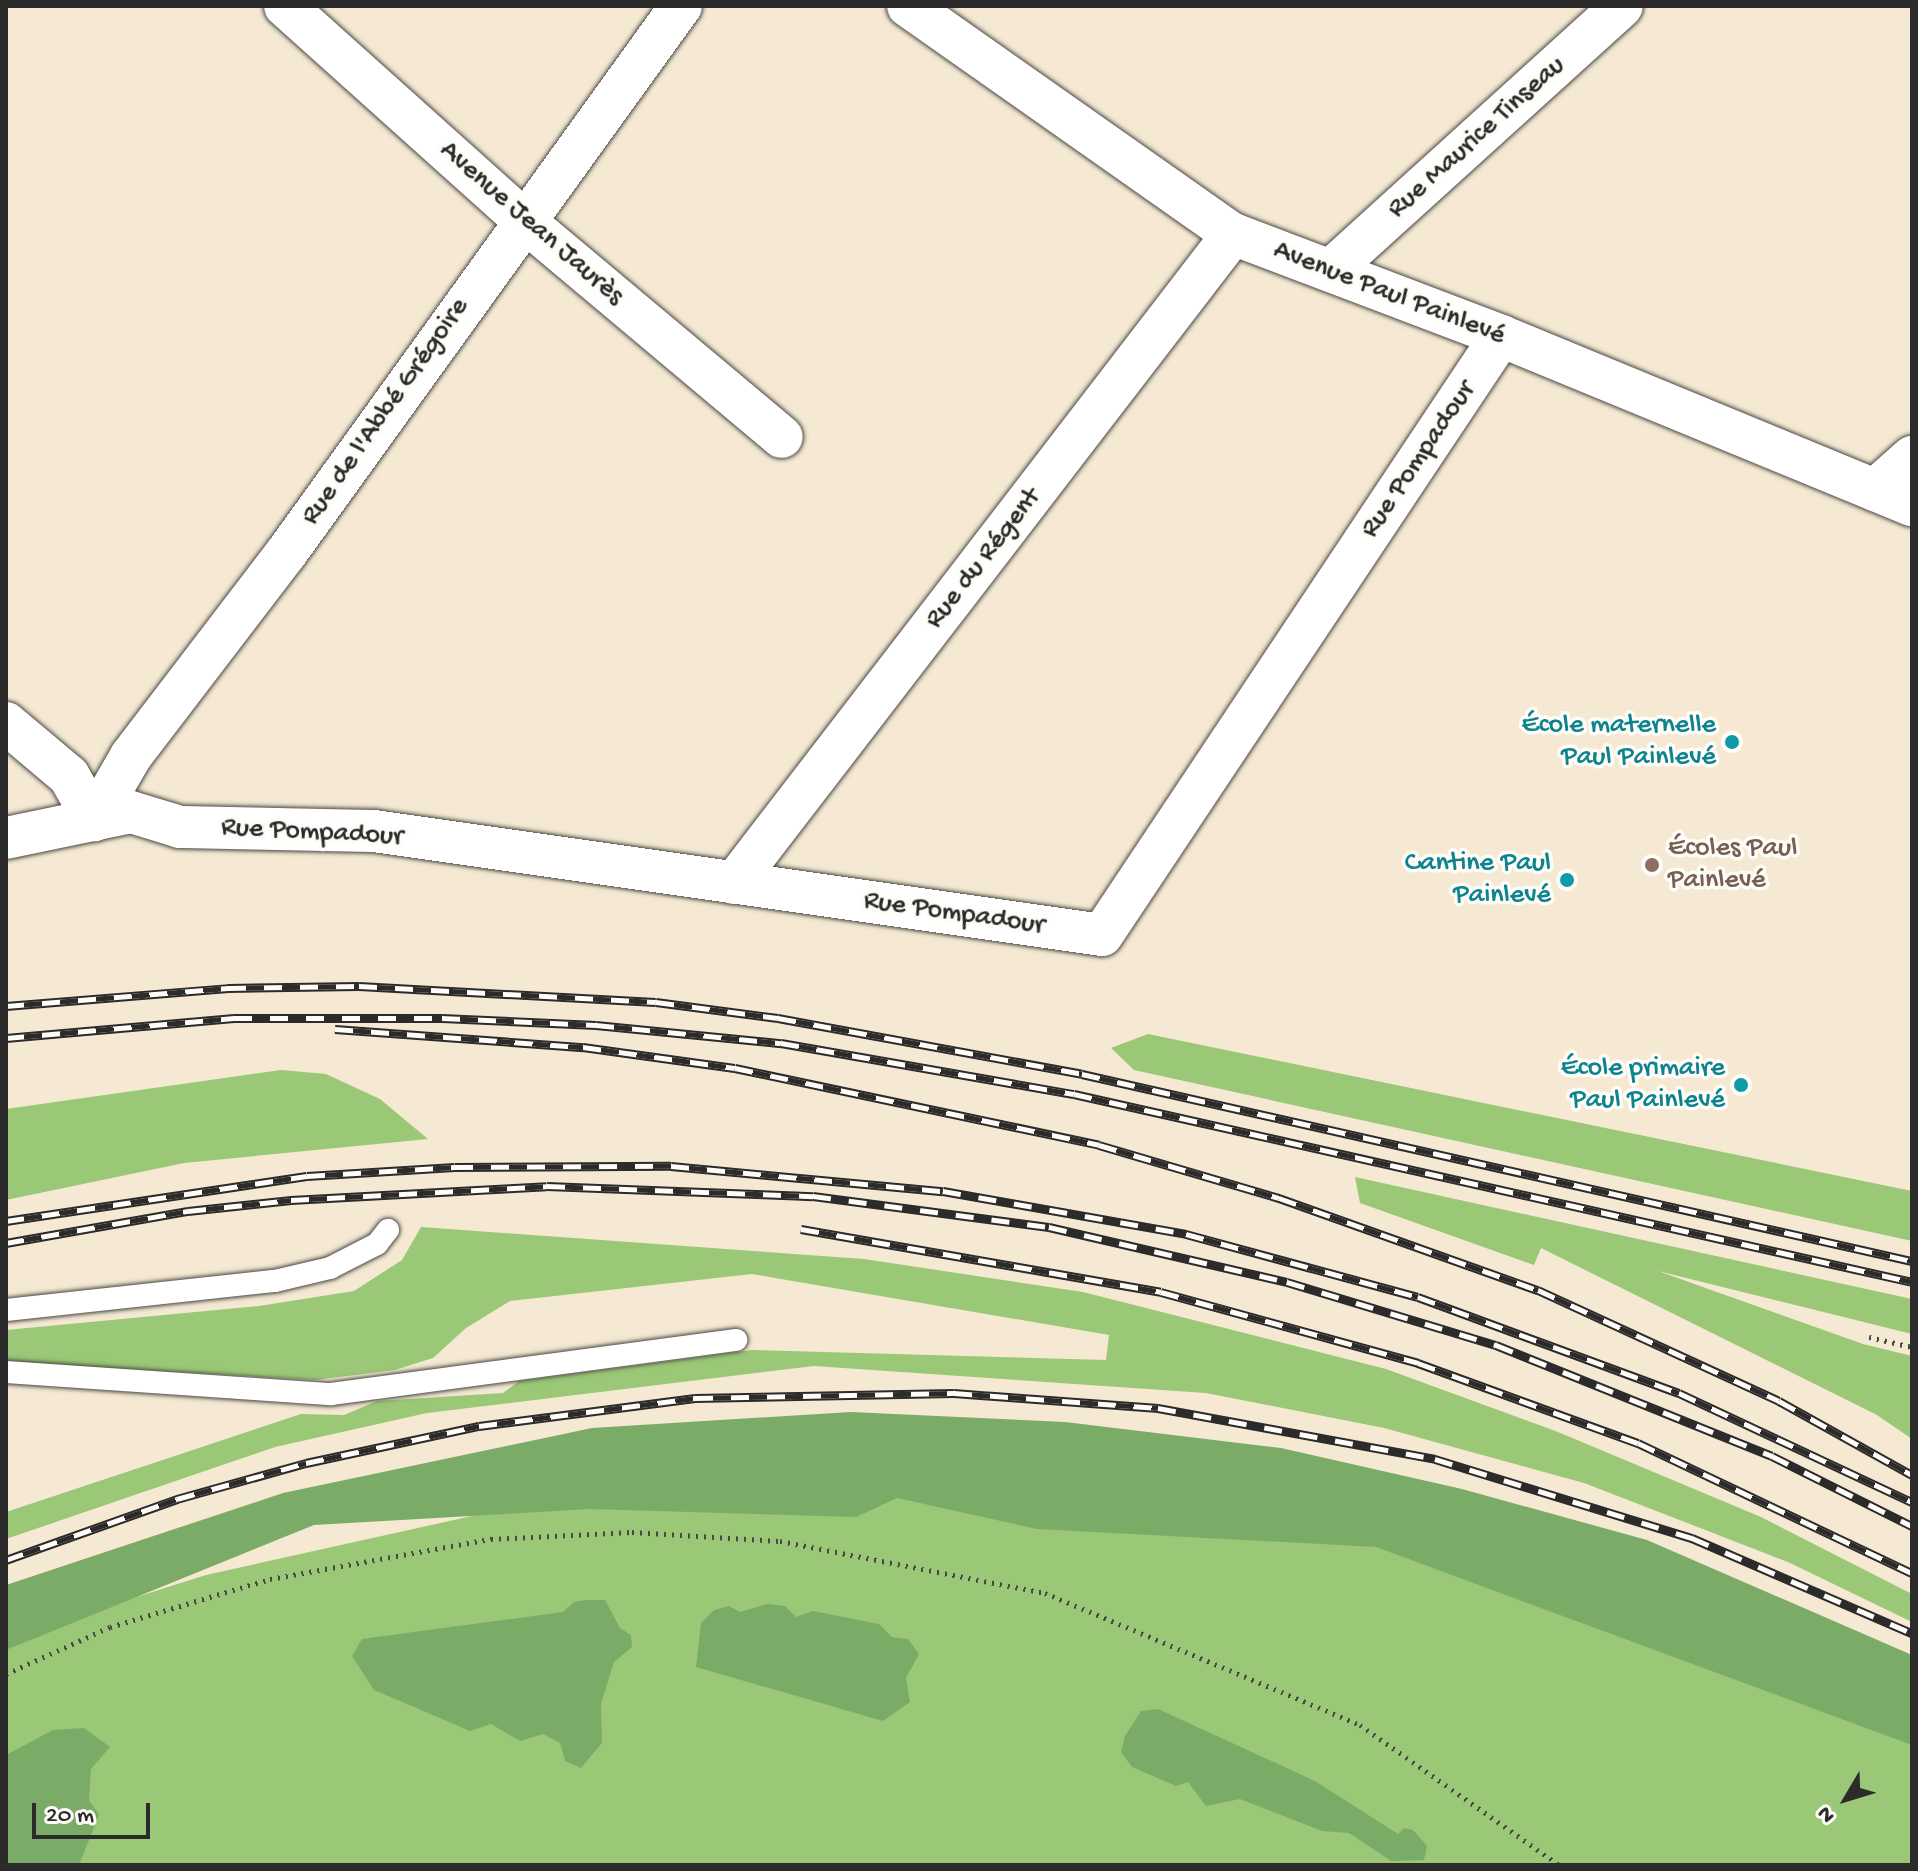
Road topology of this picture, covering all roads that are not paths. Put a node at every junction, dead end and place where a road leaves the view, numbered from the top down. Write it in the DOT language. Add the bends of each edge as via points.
graph roads {
  1 [pos="285,6"];
  2 [pos="681,6"];
  3 [pos="908,6"];
  4 [pos="1622,6"];
  5 [pos="522,219"];
  6 [pos="1233,234"];
  7 [pos="1332,269"];
  8 [pos="1501,336"];
  9 [pos="782,437"];
  10 [pos="1912,457"];
  11 [pos="1894,497"];
  12 [pos="6,723"];
  13 [pos="94,820"];
  14 [pos="6,838"];
  15 [pos="734,883"];
  16 [pos="388,1230"];
  17 [pos="6,1310"];
  18 [pos="736,1340"];
  19 [pos="6,1372"];
  1 -- 5 [label="street, Avenue Jean Jaurès"];
  2 -- 5 [label="street, Rue de l'Abbé Grégoire"];
  3 -- 6 [label="street, Avenue Paul Painlevé"];
  4 -- 7 [label="street, Rue Maurice Tinseau"];
  5 -- 9 [label="street, Avenue Jean Jaurès"];
  5 -- 13 [label="street, Rue de l'Abbé Grégoire" via="287,552 131,756"];
  6 -- 7 [label="street, Avenue Paul Painlevé"];
  6 -- 15 [label="street, Rue du Régent"];
  7 -- 8 [label="street, Avenue Paul Painlevé"];
  8 -- 11 [label="street, Avenue Paul Painlevé"];
  8 -- 15 [label="street, Rue Pompadour" via="1102,935"];
  10 -- 11 [label="street"];
  12 -- 13 [label="street" via="69,776"];
  13 -- 14 [label="street, Rue Pompadour"];
  13 -- 15 [label="street, Rue Pompadour" via="131,812 180,827 374,831"];
  16 -- 17 [label="lane" via="377,1244 330,1268 275,1281"];
  18 -- 19 [label="lane" via="331,1394"];
}
